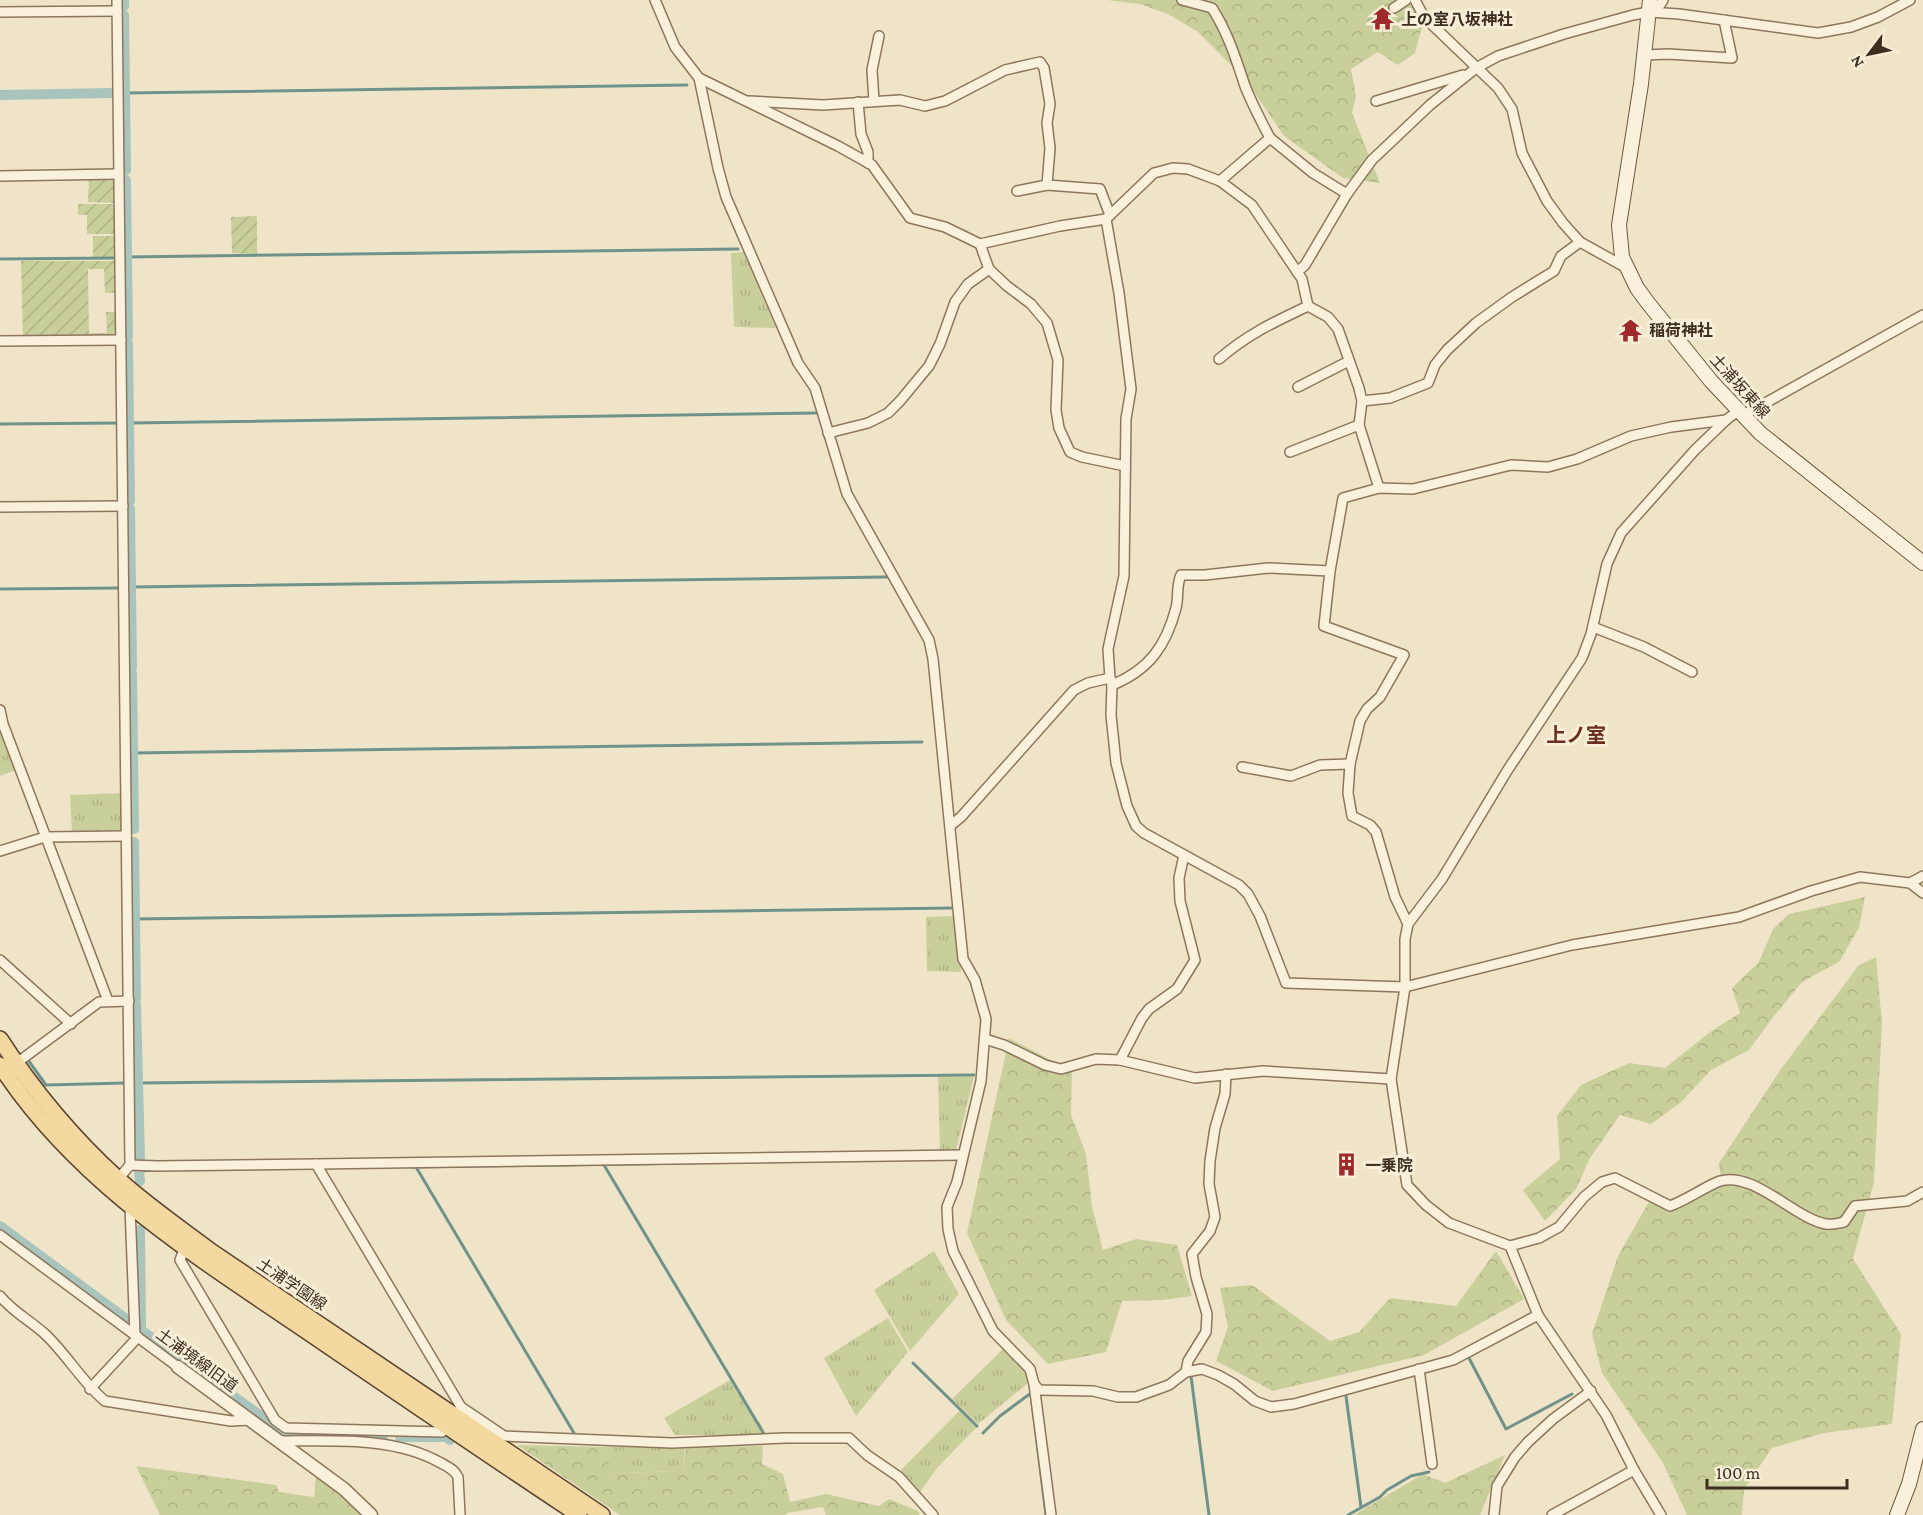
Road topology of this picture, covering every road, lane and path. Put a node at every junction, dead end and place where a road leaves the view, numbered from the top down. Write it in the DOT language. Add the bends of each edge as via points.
graph roads {
  1 [pos="117,0"];
  2 [pos="655,0"];
  3 [pos="1182,0"];
  4 [pos="1407,0"];
  5 [pos="1414,0"];
  6 [pos="1663,0"];
  7 [pos="1910,0"];
  8 [pos="1394,8"];
  9 [pos="1652,8"];
  10 [pos="117,11"];
  11 [pos="0,12"];
  12 [pos="1724,20"];
  13 [pos="879,36"];
  14 [pos="1645,55"];
  15 [pos="1472,70"];
  16 [pos="699,78"];
  17 [pos="744,100"];
  18 [pos="874,101"];
  19 [pos="1376,101"];
  20 [pos="858,102"];
  21 [pos="1270,138"];
  22 [pos="868,163"];
  23 [pos="118,174"];
  24 [pos="0,176"];
  25 [pos="1220,181"];
  26 [pos="1047,185"];
  27 [pos="1017,191"];
  28 [pos="1347,194"];
  29 [pos="1108,217"];
  30 [pos="1580,242"];
  31 [pos="980,244"];
  32 [pos="1625,267"];
  33 [pos="989,269"];
  34 [pos="1297,273"];
  35 [pos="1308,306"];
  36 [pos="1923,315"];
  37 [pos="121,340"];
  38 [pos="0,341"];
  39 [pos="1219,359"];
  40 [pos="1349,361"];
  41 [pos="1298,387"];
  42 [pos="1362,401"];
  43 [pos="1740,414"];
  44 [pos="1726,420"];
  45 [pos="1359,425"];
  46 [pos="828,433"];
  47 [pos="1290,452"];
  48 [pos="1125,465"];
  49 [pos="1379,488"];
  50 [pos="123,506"];
  51 [pos="0,507"];
  52 [pos="1923,563"];
  53 [pos="1330,571"];
  54 [pos="1593,627"];
  55 [pos="1692,672"];
  56 [pos="1111,682"];
  57 [pos="0,710"];
  58 [pos="1350,764"];
  59 [pos="1242,767"];
  60 [pos="951,825"];
  61 [pos="126,836"];
  62 [pos="45,837"];
  63 [pos="0,851"];
  64 [pos="1184,855"];
  65 [pos="1923,876"];
  66 [pos="1910,883"];
  67 [pos="1923,893"];
  68 [pos="1408,924"];
  69 [pos="0,960"];
  70 [pos="1405,987"];
  71 [pos="108,1001"];
  72 [pos="129,1001"];
  73 [pos="71,1024"];
  74 [pos="0,1039"];
  75 [pos="986,1039"];
  76 [pos="1120,1060"];
  77 [pos="5,1069"];
  78 [pos="1226,1074"];
  79 [pos="1391,1079"];
  80 [pos="962,1155"];
  81 [pos="130,1164"];
  82 [pos="318,1167"];
  83 [pos="114,1184"];
  84 [pos="1923,1192"];
  85 [pos="130,1207"];
  86 [pos="0,1235"];
  87 [pos="188,1243"];
  88 [pos="1510,1246"];
  89 [pos="0,1296"];
  90 [pos="1538,1316"];
  91 [pos="136,1336"];
  92 [pos="178,1367"];
  93 [pos="1419,1369"];
  94 [pos="1186,1372"];
  95 [pos="1034,1384"];
  96 [pos="90,1389"];
  97 [pos="1591,1391"];
  98 [pos="455,1417"];
  99 [pos="250,1420"];
  100 [pos="1923,1429"];
  101 [pos="392,1431"];
  102 [pos="278,1441"];
  103 [pos="391,1444"];
  104 [pos="496,1444"];
  105 [pos="1432,1464"];
  106 [pos="1634,1470"];
  107 [pos="371,1515"];
  108 [pos="460,1515"];
  109 [pos="579,1515"];
  110 [pos="602,1515"];
  111 [pos="933,1515"];
  112 [pos="1051,1515"];
  113 [pos="1494,1515"];
  114 [pos="1552,1515"];
  115 [pos="1661,1515"];
  116 [pos="1897,1515"];
  1 -- 10 [label="street"];
  2 -- 16 [label="street" via="675,47"];
  3 -- 21 [label="street" via="1212,8 1218,16"];
  4 -- 8 [label="street"];
  5 -- 15 [label="street" via="1424,17"];
  6 -- 9 [label="street"];
  7 -- 12 [label="street" via="1851,27 1818,33"];
  9 -- 12 [label="street"];
  9 -- 14 [label="main road, 土浦坂東線"];
  9 -- 15 [label="street" via="1498,56"];
  10 -- 11 [label="street"];
  10 -- 23 [label="street"];
  12 -- 14 [label="street" via="1732,58"];
  13 -- 18 [label="street" via="872,70"];
  14 -- 32 [label="main road, 土浦坂東線" via="1619,225"];
  15 -- 19 [label="street"];
  15 -- 28 [label="street" via="1372,160"];
  15 -- 30 [label="street" via="1498,88 1512,109 1522,153 1531,172 1547,201"];
  16 -- 17 [label="street"];
  16 -- 46 [label="street" via="726,197 798,363 815,388"];
  17 -- 20 [label="street" via="823,105"];
  17 -- 22 [label="street"];
  18 -- 20 [label="street"];
  18 -- 26 [label="street" via="900,100 925,105 945,101 1005,70 1040,62 1050,104"];
  20 -- 22 [label="street"];
  21 -- 25 [label="street"];
  21 -- 28 [label="street" via="1313,173"];
  22 -- 31 [label="street" via="910,218 945,227"];
  23 -- 24 [label="street"];
  23 -- 37 [label="street"];
  25 -- 29 [label="street" via="1188,169 1154,173"];
  25 -- 34 [label="street" via="1252,205"];
  26 -- 27 [label="street"];
  26 -- 29 [label="street" via="1100,189"];
  28 -- 34 [label="street"];
  29 -- 31 [label="street"];
  29 -- 48 [label="street" via="1131,389"];
  30 -- 32 [label="street"];
  30 -- 42 [label="street" via="1561,256 1554,271 1476,323 1447,350 1428,383 1390,398"];
  31 -- 33 [label="street"];
  32 -- 43 [label="main road, 土浦坂東線" via="1653,309"];
  33 -- 46 [label="street" via="968,284 955,302 929,366 900,401 888,413 868,423"];
  33 -- 48 [label="street" via="1031,304 1047,323 1058,360 1059,428 1070,453"];
  34 -- 35 [label="street"];
  35 -- 39 [label="street" via="1265,326"];
  35 -- 40 [label="street" via="1329,317 1338,329"];
  36 -- 43 [label="street"];
  37 -- 38 [label="street"];
  37 -- 50 [label="street"];
  40 -- 41 [label="street"];
  40 -- 42 [label="street"];
  42 -- 45 [label="street"];
  43 -- 44 [label="street"];
  43 -- 52 [label="main road, 土浦坂東線"];
  44 -- 49 [label="street" via="1630,436 1548,467 1511,465 1413,489"];
  44 -- 54 [label="street" via="1621,533 1607,564"];
  45 -- 47 [label="street"];
  45 -- 49 [label="street"];
  46 -- 60 [label="street" via="847,494 929,640"];
  48 -- 56 [label="street" via="1124,576 1108,649"];
  49 -- 53 [label="street" via="1343,498"];
  50 -- 51 [label="street"];
  50 -- 61 [label="street"];
  53 -- 56 [label="street" via="1268,568 1180,575 1177,605 1161,646 1131,677"];
  53 -- 58 [label="street" via="1324,626 1404,655 1380,697 1360,721"];
  54 -- 55 [label="street"];
  54 -- 68 [label="street" via="1582,658 1442,879"];
  56 -- 60 [label="street" via="1088,683 1074,690"];
  56 -- 64 [label="street" via="1116,763 1127,806 1136,826 1144,833"];
  57 -- 62 [label="street"];
  58 -- 59 [label="street" via="1320,765 1291,776"];
  58 -- 68 [label="street" via="1348,793 1352,816 1376,832 1395,897"];
  60 -- 75 [label="street" via="963,959 979,991"];
  61 -- 62 [label="street"];
  61 -- 72 [label="street"];
  62 -- 63 [label="street"];
  62 -- 71 [label="street"];
  64 -- 70 [label="street" via="1239,885 1248,894 1286,983"];
  64 -- 76 [label="street" via="1180,901 1195,960 1177,989 1142,1018"];
  65 -- 66 [label="street"];
  66 -- 67 [label="street"];
  66 -- 70 [label="street" via="1860,877 1739,917 1572,945"];
  68 -- 70 [label="street"];
  69 -- 73 [label="street"];
  70 -- 79 [label="street"];
  71 -- 72 [label="street"];
  71 -- 73 [label="street" via="99,1002"];
  72 -- 81 [label="street"];
  73 -- 77 [label="street"];
  74 -- 77 [label="main road, 土浦学園線"];
  75 -- 76 [label="street" via="1060,1069 1096,1059"];
  75 -- 80 [label="street" via="981,1081"];
  76 -- 78 [label="street" via="1196,1078"];
  77 -- 83 [label="main road, 土浦学園線" via="28,1104 85,1167"];
  78 -- 79 [label="street" via="1263,1071"];
  78 -- 94 [label="street" via="1210,1161 1209,1184 1215,1217 1210,1231 1192,1254 1208,1314 1206,1332 1188,1361"];
  79 -- 88 [label="street" via="1407,1185 1449,1223"];
  80 -- 82 [label="street"];
  80 -- 95 [label="street" via="947,1207 953,1251 993,1331 1030,1369"];
  81 -- 82 [label="street"];
  81 -- 83 [label="street"];
  82 -- 98 [label="street"];
  83 -- 85 [label="main road, 土浦学園線"];
  83 -- 87 [label="main road, 土浦学園線"];
  84 -- 88 [label="street" via="1907,1201 1855,1206 1844,1222 1828,1224 1808,1218 1768,1192 1737,1181 1721,1181 1670,1206 1615,1178 1602,1182 1584,1197 1559,1227 1539,1238"];
  85 -- 87 [label="main road, 土浦学園線"];
  85 -- 91 [label="street"];
  86 -- 91 [label="street, 土浦境線旧道"];
  87 -- 98 [label="main road, 土浦学園線"];
  87 -- 101 [label="street" via="180,1260 275,1420 286,1428"];
  88 -- 90 [label="street"];
  89 -- 96 [label="street" via="46,1335"];
  90 -- 93 [label="street" via="1453,1360"];
  90 -- 97 [label="street"];
  91 -- 92 [label="street, 土浦境線旧道"];
  91 -- 96 [label="street"];
  92 -- 99 [label="street, 土浦境線旧道"];
  93 -- 94 [label="street" via="1311,1400 1271,1407 1254,1401 1218,1374 1202,1369"];
  93 -- 105 [label="street"];
  94 -- 95 [label="street" via="1169,1385 1136,1397 1039,1390"];
  95 -- 112 [label="street"];
  96 -- 99 [label="street" via="105,1401 231,1421"];
  97 -- 106 [label="street"];
  97 -- 113 [label="street" via="1553,1419 1515,1457 1497,1486"];
  98 -- 101 [label="street" via="442,1432"];
  98 -- 104 [label="main road, 土浦学園線"];
  98 -- 104 [label="street"];
  99 -- 102 [label="street, 土浦境線旧道"];
  100 -- 116 [label="main road"];
  101 -- 103 [label="street"];
  102 -- 103 [label="street"];
  102 -- 107 [label="street, 土浦境線旧道" via="344,1489"];
  103 -- 108 [label="street" via="430,1456 456,1472"];
  104 -- 109 [label="main road, 土浦学園線"];
  104 -- 110 [label="main road, 土浦学園線"];
  104 -- 111 [label="street" via="849,1438 899,1477"];
  106 -- 114 [label="street"];
  106 -- 115 [label="street"];
}
